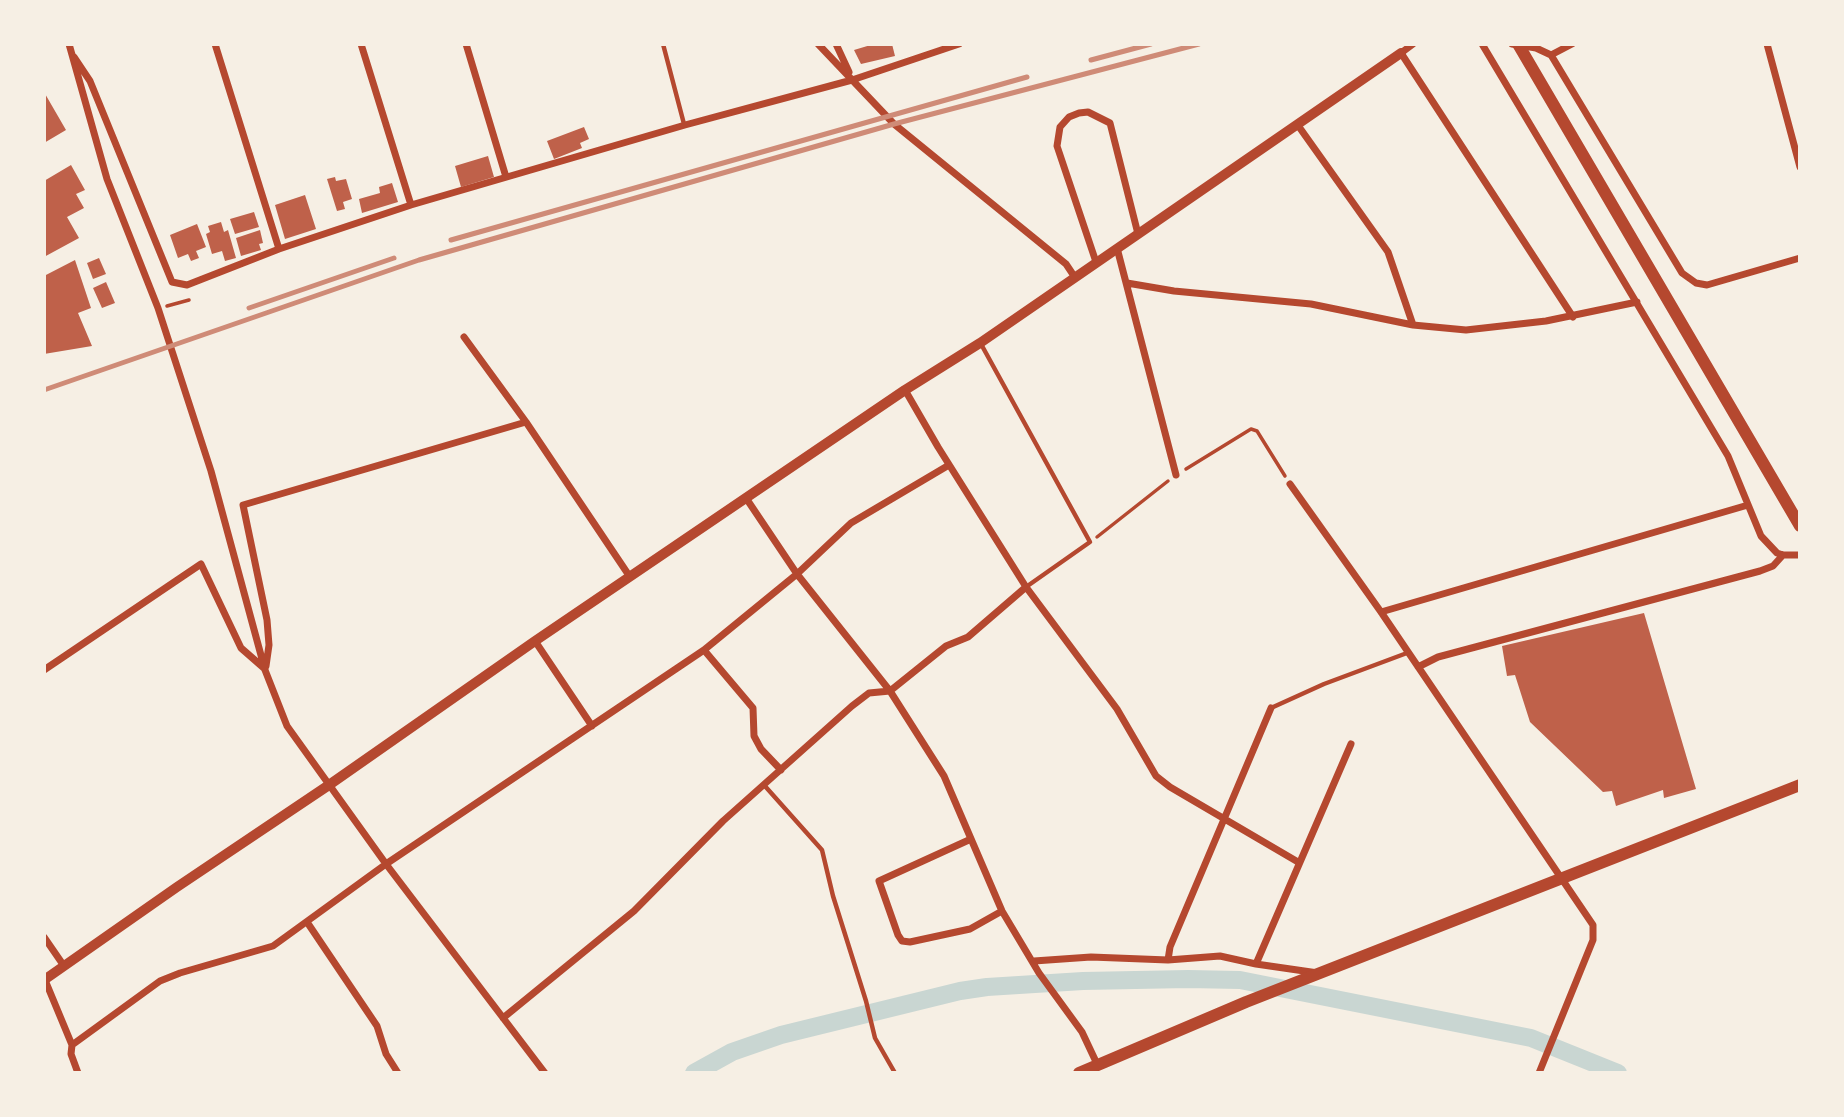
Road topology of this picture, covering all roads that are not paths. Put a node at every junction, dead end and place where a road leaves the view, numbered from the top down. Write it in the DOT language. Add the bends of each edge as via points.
graph roads {
  1 [pos="215,44"];
  2 [pos="361,44"];
  3 [pos="466,44"];
  4 [pos="663,44"];
  5 [pos="818,44"];
  6 [pos="835,44"];
  7 [pos="959,44"];
  8 [pos="1413,44"];
  9 [pos="1482,44"];
  10 [pos="1512,44"];
  11 [pos="1518,44"];
  12 [pos="1572,44"];
  13 [pos="1767,44"];
  14 [pos="70,48"];
  15 [pos="1401,53"];
  16 [pos="1551,55"];
  17 [pos="852,80"];
  18 [pos="1297,124"];
  19 [pos="685,125"];
  20 [pos="1798,147"];
  21 [pos="1800,167"];
  22 [pos="506,177"];
  23 [pos="411,205"];
  24 [pos="1138,234"];
  25 [pos="1117,248"];
  26 [pos="279,249"];
  27 [pos="1800,258"];
  28 [pos="1096,262"];
  29 [pos="1074,276"];
  30 [pos="1127,283"];
  31 [pos="1637,302"];
  32 [pos="1573,317"];
  33 [pos="1413,325"];
  34 [pos="464,337"];
  35 [pos="980,343"];
  36 [pos="905,390"];
  37 [pos="526,422"];
  38 [pos="949,465"];
  39 [pos="1176,475"];
  40 [pos="1290,484"];
  41 [pos="746,498"];
  42 [pos="1748,505"];
  43 [pos="1800,526"];
  44 [pos="1783,555"];
  45 [pos="1800,555"];
  46 [pos="797,574"];
  47 [pos="630,577"];
  48 [pos="1026,587"];
  49 [pos="1381,612"];
  50 [pos="535,640"];
  51 [pos="704,650"];
  52 [pos="1407,653"];
  53 [pos="1418,667"];
  54 [pos="44,670"];
  55 [pos="265,670"];
  56 [pos="890,691"];
  57 [pos="1271,708"];
  58 [pos="592,726"];
  59 [pos="1351,744"];
  60 [pos="781,770"];
  61 [pos="329,785"];
  62 [pos="764,785"];
  63 [pos="1800,785"];
  64 [pos="1223,818"];
  65 [pos="971,839"];
  66 [pos="1298,862"];
  67 [pos="386,864"];
  68 [pos="1561,879"];
  69 [pos="1002,911"];
  70 [pos="306,922"];
  71 [pos="44,937"];
  72 [pos="47,946"];
  73 [pos="1168,960"];
  74 [pos="1034,961"];
  75 [pos="1256,964"];
  76 [pos="64,966"];
  77 [pos="1321,973"];
  78 [pos="44,980"];
  79 [pos="503,1018"];
  80 [pos="72,1045"];
  81 [pos="1099,1070"];
  82 [pos="78,1073"];
  83 [pos="398,1073"];
  84 [pos="545,1073"];
  85 [pos="895,1073"];
  86 [pos="1079,1073"];
  87 [pos="1539,1073"];
  1 -- 26 [label="street"];
  2 -- 23 [label="street"];
  3 -- 22 [label="street"];
  4 -- 19 [label="lane"];
  5 -- 17 [label="street"];
  6 -- 17 [label="street"];
  7 -- 17 [label="street"];
  8 -- 15 [label="street"];
  9 -- 31 [label="street"];
  10 -- 16 [label="street"];
  11 -- 43 [label="main road"];
  12 -- 16 [label="street"];
  13 -- 20 [label="street"];
  14 -- 26 [label="street" via="90,81 173,282 187,285"];
  14 -- 55 [label="street" via="107,179 159,312 211,471"];
  15 -- 18 [label="street"];
  15 -- 32 [label="street"];
  16 -- 27 [label="street" via="1682,273 1707,285"];
  17 -- 19 [label="street"];
  17 -- 29 [label="street" via="918,145 1066,264"];
  18 -- 24 [label="street"];
  18 -- 33 [label="street" via="1388,253"];
  19 -- 22 [label="street"];
  20 -- 21 [label="street"];
  22 -- 23 [label="street"];
  23 -- 26 [label="street"];
  24 -- 25 [label="street"];
  24 -- 28 [label="street" via="1110,122 1088,112 1069,117 1060,127 1057,146"];
  25 -- 28 [label="street"];
  25 -- 30 [label="street"];
  28 -- 29 [label="street"];
  29 -- 35 [label="street"];
  30 -- 33 [label="street" via="1311,304"];
  30 -- 39 [label="street"];
  31 -- 32 [label="street"];
  31 -- 42 [label="street" via="1728,456"];
  32 -- 33 [label="street" via="1466,330"];
  34 -- 37 [label="street"];
  35 -- 36 [label="street"];
  35 -- 48 [label="lane" via="1090,542"];
  36 -- 38 [label="street"];
  36 -- 41 [label="street"];
  37 -- 47 [label="street"];
  37 -- 55 [label="street" via="243,505 267,620"];
  38 -- 46 [label="street" via="850,523"];
  38 -- 48 [label="street"];
  40 -- 49 [label="street"];
  41 -- 46 [label="street"];
  41 -- 47 [label="street"];
  42 -- 44 [label="street" via="1761,536"];
  42 -- 49 [label="street"];
  44 -- 45 [label="street"];
  44 -- 53 [label="street" via="1760,571 1438,657"];
  46 -- 51 [label="street"];
  46 -- 56 [label="street"];
  47 -- 50 [label="street"];
  48 -- 56 [label="street" via="968,637 946,646"];
  48 -- 64 [label="street" via="1117,709 1156,776"];
  49 -- 52 [label="street"];
  50 -- 58 [label="street"];
  50 -- 61 [label="street"];
  51 -- 58 [label="street"];
  51 -- 60 [label="street" via="753,708 754,736"];
  52 -- 53 [label="street"];
  52 -- 57 [label="lane"];
  53 -- 68 [label="street"];
  54 -- 55 [label="street" via="201,564 241,648"];
  55 -- 61 [label="street" via="287,726"];
  56 -- 60 [label="street" via="869,693"];
  56 -- 65 [label="street" via="944,776"];
  57 -- 64 [label="street"];
  58 -- 67 [label="street"];
  59 -- 66 [label="street"];
  60 -- 62 [label="street"];
  61 -- 67 [label="street"];
  61 -- 76 [label="street"];
  62 -- 79 [label="street" via="634,911"];
  62 -- 85 [label="lane" via="822,850 875,1038"];
  63 -- 68 [label="main road"];
  64 -- 66 [label="street"];
  64 -- 73 [label="street"];
  65 -- 69 [label="street"];
  65 -- 69 [label="street" via="879,881 898,935 910,942 970,929"];
  66 -- 75 [label="street"];
  67 -- 70 [label="street"];
  67 -- 79 [label="street"];
  68 -- 77 [label="main road"];
  68 -- 87 [label="street" via="1593,925 1593,940"];
  69 -- 74 [label="street"];
  70 -- 80 [label="street" via="273,946 160,981"];
  70 -- 83 [label="street" via="377,1026"];
  71 -- 72 [label="street"];
  72 -- 76 [label="street"];
  73 -- 74 [label="street" via="1091,957"];
  73 -- 75 [label="street" via="1220,956"];
  74 -- 81 [label="street" via="1082,1032"];
  75 -- 77 [label="street"];
  76 -- 78 [label="street"];
  77 -- 81 [label="main road"];
  78 -- 80 [label="street"];
  79 -- 84 [label="street"];
  80 -- 82 [label="street"];
  81 -- 86 [label="main road"];
}
